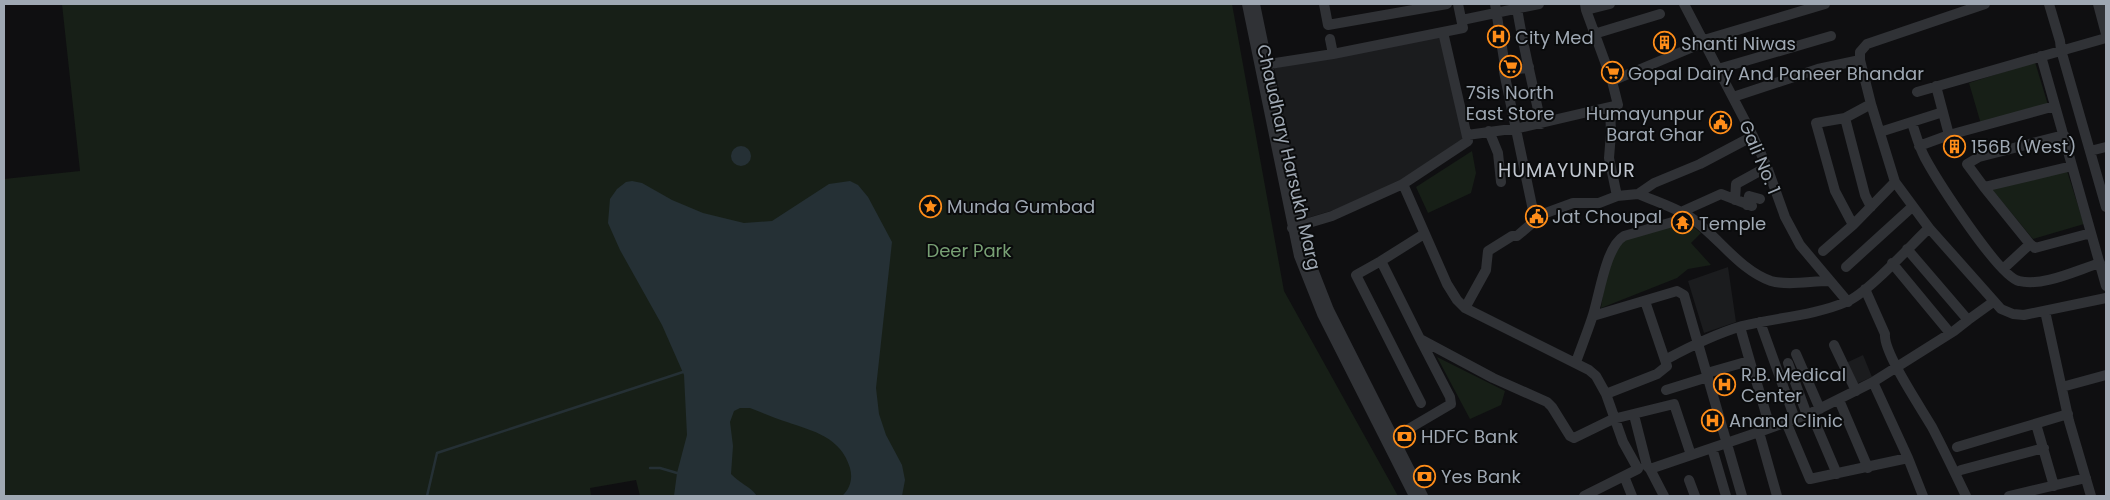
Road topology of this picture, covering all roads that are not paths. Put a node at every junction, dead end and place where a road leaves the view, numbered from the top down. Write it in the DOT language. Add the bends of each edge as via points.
graph roads {
  1 [pos="1247,4"];
  2 [pos="1255,4"];
  3 [pos="1324,4"];
  4 [pos="1446,4"];
  5 [pos="1458,4"];
  6 [pos="1539,4"];
  7 [pos="1610,4"];
  8 [pos="1684,4"];
  9 [pos="1824,4"];
  10 [pos="1985,4"];
  11 [pos="2049,4"];
  12 [pos="2098,4"];
  13 [pos="1585,7"];
  14 [pos="1965,7"];
  15 [pos="1495,8"];
  16 [pos="1517,8"];
  17 [pos="1660,14"];
  18 [pos="1462,20"];
  19 [pos="1442,32"];
  20 [pos="1594,34"];
  21 [pos="2106,34"];
  22 [pos="1831,36"];
  23 [pos="2106,38"];
  24 [pos="1330,39"];
  25 [pos="1704,40"];
  26 [pos="2061,50"];
  27 [pos="1333,54"];
  28 [pos="2041,56"];
  29 [pos="1860,60"];
  30 [pos="1263,64"];
  31 [pos="1529,67"];
  32 [pos="1718,69"];
  33 [pos="1506,72"];
  34 [pos="1612,81"];
  35 [pos="1936,86"];
  36 [pos="1917,92"];
  37 [pos="1733,97"];
  38 [pos="1871,104"];
  39 [pos="2055,106"];
  40 [pos="1610,107"];
  41 [pos="1943,112"];
  42 [pos="1845,118"];
  43 [pos="1912,123"];
  44 [pos="1541,124"];
  45 [pos="1516,128"];
  46 [pos="1489,131"];
  47 [pos="1880,132"];
  48 [pos="1467,135"];
  49 [pos="1949,135"];
  50 [pos="2064,135"];
  51 [pos="1752,136"];
  52 [pos="1919,146"];
  53 [pos="2106,147"];
  54 [pos="2090,151"];
  55 [pos="2072,166"];
  56 [pos="1767,167"];
  57 [pos="1501,182"];
  58 [pos="1895,182"];
  59 [pos="1403,184"];
  60 [pos="1984,187"];
  61 [pos="1638,194"];
  62 [pos="1618,196"];
  63 [pos="1735,200"];
  64 [pos="1753,203"];
  65 [pos="1871,207"];
  66 [pos="1912,207"];
  67 [pos="2106,207"];
  68 [pos="1685,215"];
  69 [pos="1535,220"];
  70 [pos="1853,225"];
  71 [pos="1296,227"];
  72 [pos="1929,228"];
  73 [pos="2091,233"];
  74 [pos="1424,234"];
  75 [pos="2030,244"];
  76 [pos="1907,249"];
  77 [pos="1822,251"];
  78 [pos="1381,262"];
  79 [pos="1892,263"];
  80 [pos="2100,263"];
  81 [pos="1846,267"];
  82 [pos="2003,268"];
  83 [pos="1829,281"];
  84 [pos="2106,286"];
  85 [pos="1865,289"];
  86 [pos="2106,298"];
  87 [pos="1645,301"];
  88 [pos="1848,302"];
  89 [pos="1993,302"];
  90 [pos="1465,308"];
  91 [pos="2045,311"];
  92 [pos="1593,316"];
  93 [pos="1968,320"];
  94 [pos="1760,322"];
  95 [pos="1740,327"];
  96 [pos="1950,333"];
  97 [pos="1420,339"];
  98 [pos="1699,342"];
  99 [pos="1834,345"];
  100 [pos="1796,354"];
  101 [pos="1665,360"];
  102 [pos="1749,361"];
  103 [pos="1576,362"];
  104 [pos="1788,363"];
  105 [pos="1897,366"];
  106 [pos="1707,375"];
  107 [pos="2106,375"];
  108 [pos="1873,382"];
  109 [pos="2062,387"];
  110 [pos="1666,390"];
  111 [pos="1856,391"];
  112 [pos="1606,394"];
  113 [pos="1840,400"];
  114 [pos="1421,403"];
  115 [pos="1813,412"];
  116 [pos="2068,414"];
  117 [pos="1634,415"];
  118 [pos="1613,419"];
  119 [pos="1791,420"];
  120 [pos="2036,424"];
  121 [pos="1770,428"];
  122 [pos="1759,432"];
  123 [pos="1390,440"];
  124 [pos="1726,443"];
  125 [pos="1957,447"];
  126 [pos="1712,448"];
  127 [pos="2044,448"];
  128 [pos="1691,455"];
  129 [pos="1908,458"];
  130 [pos="1645,468"];
  131 [pos="1868,468"];
  132 [pos="1961,470"];
  133 [pos="1838,474"];
  134 [pos="1624,476"];
  135 [pos="2086,478"];
  136 [pos="1689,480"];
  137 [pos="2054,486"];
  138 [pos="1414,496"];
  139 [pos="1423,496"];
  140 [pos="1584,496"];
  141 [pos="1632,496"];
  142 [pos="1664,496"];
  143 [pos="1695,496"];
  144 [pos="1726,496"];
  145 [pos="1742,496"];
  146 [pos="1777,496"];
  147 [pos="1923,496"];
  148 [pos="1966,496"];
  149 [pos="2009,496"];
  150 [pos="2091,496"];
  1 -- 30 [label="street, Chaudhary Harsukh Marg"];
  2 -- 30 [label="street, Chaudhary Harsukh Marg"];
  3 -- 4 [label="street" via="1328,25"];
  5 -- 18 [label="street"];
  6 -- 16 [label="street"];
  7 -- 13 [label="street"];
  8 -- 25 [label="street, Gali No. 1"];
  9 -- 25 [label="street"];
  10 -- 14 [label="street"];
  11 -- 26 [label="street"];
  12 -- 21 [label="street"];
  13 -- 20 [label="street"];
  14 -- 29 [label="street" via="1867,44 1860,52"];
  15 -- 16 [label="street"];
  15 -- 18 [label="street"];
  15 -- 33 [label="street"];
  16 -- 31 [label="street"];
  17 -- 20 [label="street"];
  18 -- 19 [label="street" via="1464,28"];
  19 -- 27 [label="street"];
  19 -- 48 [label="street"];
  20 -- 34 [label="street"];
  22 -- 32 [label="street"];
  23 -- 26 [label="street"];
  24 -- 27 [label="street"];
  25 -- 32 [label="street, Gali No. 1"];
  25 -- 34 [label="street"];
  26 -- 28 [label="street"];
  26 -- 54 [label="street"];
  27 -- 30 [label="street"];
  28 -- 35 [label="street"];
  28 -- 39 [label="street"];
  29 -- 37 [label="street" via="1818,69"];
  29 -- 38 [label="street"];
  30 -- 71 [label="street, Chaudhary Harsukh Marg"];
  31 -- 33 [label="street"];
  31 -- 44 [label="street"];
  32 -- 37 [label="street, Gali No. 1"];
  33 -- 45 [label="street"];
  34 -- 40 [label="street" via="1618,105"];
  35 -- 36 [label="street"];
  35 -- 41 [label="street"];
  37 -- 51 [label="street, Gali No. 1"];
  38 -- 42 [label="street"];
  38 -- 47 [label="street"];
  39 -- 49 [label="street"];
  39 -- 50 [label="street"];
  40 -- 44 [label="street"];
  40 -- 62 [label="street" via="1609,152"];
  41 -- 43 [label="street"];
  41 -- 49 [label="street"];
  42 -- 65 [label="street"];
  42 -- 70 [label="street" via="1816,123 1835,191"];
  43 -- 47 [label="street"];
  43 -- 52 [label="street"];
  44 -- 45 [label="street"];
  45 -- 46 [label="street"];
  45 -- 69 [label="street"];
  46 -- 48 [label="street"];
  46 -- 57 [label="street" via="1498,152"];
  47 -- 58 [label="street"];
  48 -- 59 [label="street" via="1466,143"];
  49 -- 52 [label="street"];
  50 -- 55 [label="street"];
  50 -- 60 [label="street" via="1979,157 1967,164"];
  51 -- 56 [label="street, Gali No. 1"];
  51 -- 61 [label="street" via="1700,164 1654,183"];
  52 -- 82 [label="street" via="1958,213"];
  53 -- 54 [label="street"];
  54 -- 67 [label="street"];
  55 -- 60 [label="street"];
  55 -- 73 [label="street"];
  56 -- 63 [label="street" via="1736,184"];
  56 -- 83 [label="street, Gali No. 1" via="1774,191 1800,245"];
  58 -- 65 [label="street"];
  58 -- 66 [label="street"];
  59 -- 71 [label="street" via="1332,216"];
  59 -- 74 [label="street"];
  60 -- 75 [label="street"];
  61 -- 62 [label="street"];
  61 -- 68 [label="street"];
  62 -- 69 [label="street" via="1599,203 1573,203 1542,214"];
  63 -- 64 [label="street"];
  63 -- 68 [label="street" via="1721,194"];
  65 -- 70 [label="street"];
  66 -- 72 [label="street"];
  66 -- 81 [label="street"];
  68 -- 83 [label="street" via="1753,272 1766,279 1778,282"];
  68 -- 92 [label="street" via="1618,240 1602,275"];
  69 -- 90 [label="street" via="1517,236 1488,251 1486,270"];
  70 -- 77 [label="street"];
  71 -- 123 [label="street, Chaudhary Harsukh Marg" via="1311,290"];
  72 -- 76 [label="street"];
  72 -- 89 [label="street"];
  73 -- 75 [label="street" via="2041,248"];
  73 -- 80 [label="street"];
  74 -- 78 [label="street"];
  74 -- 90 [label="street" via="1447,284"];
  75 -- 82 [label="street"];
  76 -- 79 [label="street"];
  76 -- 93 [label="street"];
  78 -- 97 [label="street"];
  78 -- 114 [label="street" via="1356,275"];
  79 -- 85 [label="street"];
  79 -- 96 [label="street"];
  80 -- 82 [label="street" via="2030,283 2010,278"];
  80 -- 84 [label="street"];
  83 -- 88 [label="street, Gali No. 1"];
  85 -- 88 [label="street"];
  85 -- 105 [label="street"];
  86 -- 91 [label="street"];
  87 -- 92 [label="street"];
  87 -- 98 [label="street" via="1681,292"];
  87 -- 101 [label="street"];
  88 -- 94 [label="street"];
  89 -- 91 [label="street" via="2013,314"];
  89 -- 93 [label="street"];
  90 -- 103 [label="street"];
  91 -- 109 [label="street"];
  92 -- 103 [label="street"];
  93 -- 96 [label="street"];
  94 -- 95 [label="street"];
  94 -- 119 [label="street"];
  95 -- 98 [label="street"];
  95 -- 102 [label="street"];
  96 -- 105 [label="street"];
  97 -- 118 [label="street" via="1547,402 1572,437"];
  97 -- 123 [label="street" via="1450,396 1451,404"];
  98 -- 101 [label="street"];
  98 -- 106 [label="street"];
  99 -- 111 [label="street"];
  100 -- 115 [label="street"];
  101 -- 112 [label="street" via="1667,366 1657,374"];
  102 -- 106 [label="street"];
  102 -- 121 [label="street"];
  103 -- 112 [label="street" via="1596,376"];
  104 -- 115 [label="street"];
  105 -- 108 [label="street"];
  105 -- 148 [label="street"];
  106 -- 110 [label="street"];
  106 -- 124 [label="street"];
  107 -- 109 [label="street"];
  108 -- 111 [label="street"];
  108 -- 129 [label="street"];
  109 -- 116 [label="street"];
  111 -- 113 [label="street"];
  112 -- 118 [label="street"];
  113 -- 115 [label="street"];
  113 -- 131 [label="street"];
  115 -- 119 [label="street"];
  115 -- 133 [label="street"];
  116 -- 120 [label="street"];
  116 -- 135 [label="street"];
  117 -- 118 [label="street"];
  117 -- 128 [label="street" via="1674,404"];
  117 -- 130 [label="street"];
  118 -- 130 [label="street" via="1623,442"];
  119 -- 121 [label="street"];
  119 -- 133 [label="street" via="1810,479"];
  120 -- 125 [label="street"];
  120 -- 127 [label="street"];
  121 -- 122 [label="street"];
  122 -- 124 [label="street"];
  122 -- 146 [label="street"];
  123 -- 138 [label="street, Chaudhary Harsukh Marg"];
  123 -- 139 [label="street, Chaudhary Harsukh Marg"];
  124 -- 126 [label="street"];
  124 -- 145 [label="street"];
  126 -- 128 [label="street"];
  126 -- 144 [label="street"];
  127 -- 132 [label="street"];
  127 -- 137 [label="street"];
  128 -- 130 [label="street"];
  129 -- 131 [label="street"];
  129 -- 147 [label="street"];
  130 -- 134 [label="street"];
  130 -- 142 [label="street"];
  131 -- 133 [label="street"];
  134 -- 140 [label="street"];
  134 -- 141 [label="street"];
  135 -- 137 [label="street"];
  135 -- 150 [label="street"];
  136 -- 143 [label="street"];
  137 -- 149 [label="street"];
}
